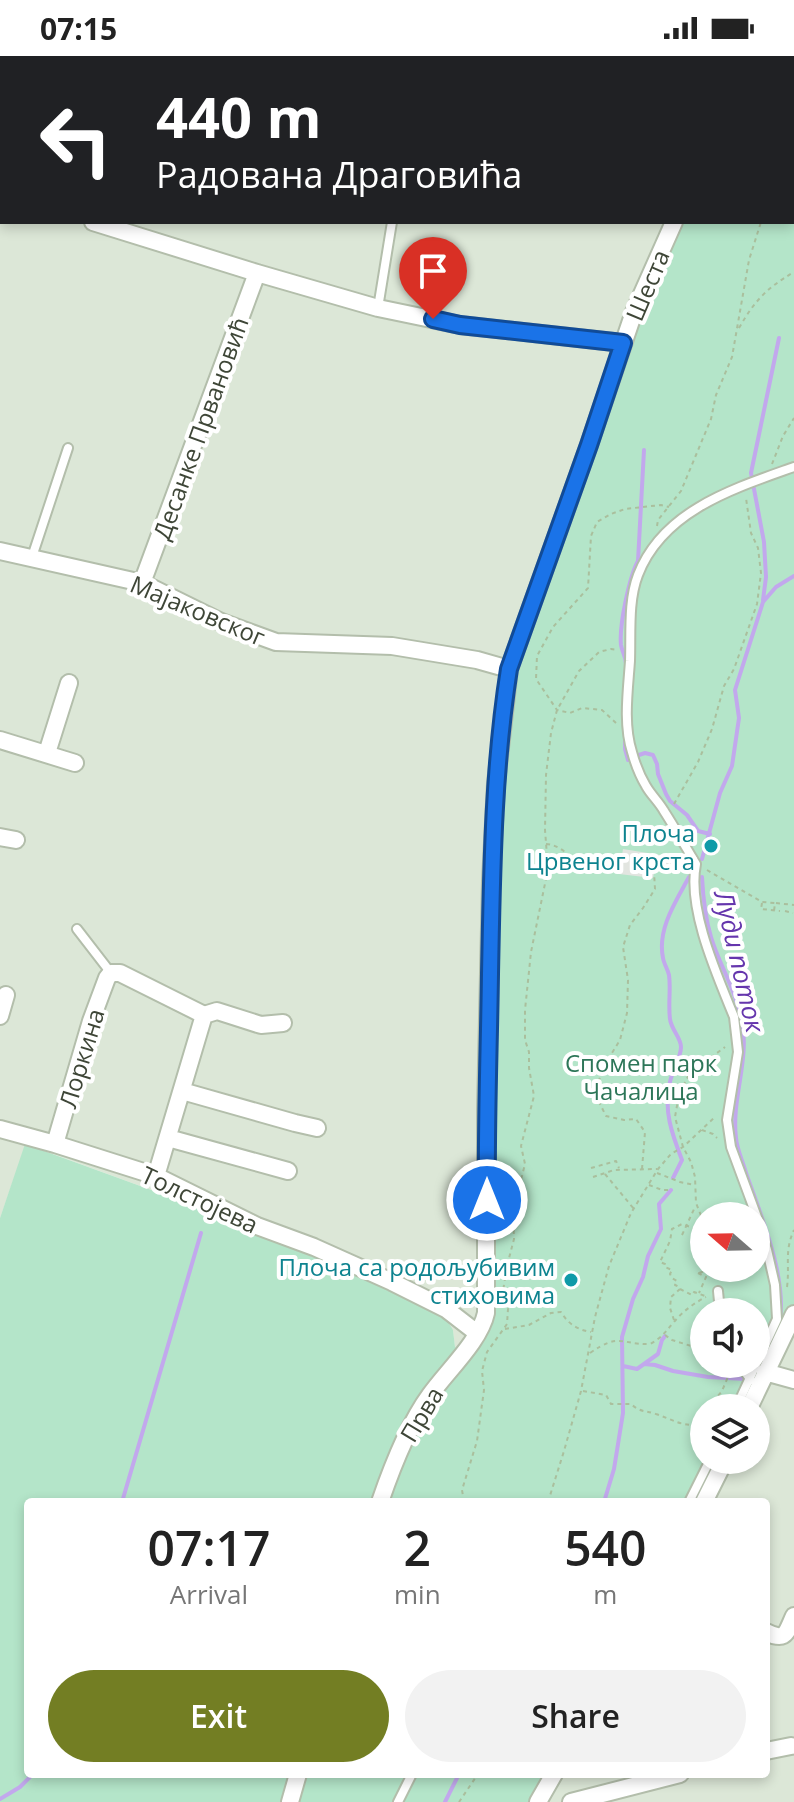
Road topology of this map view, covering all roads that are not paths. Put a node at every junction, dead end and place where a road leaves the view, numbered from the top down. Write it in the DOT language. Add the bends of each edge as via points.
graph roads {
  1 [pos="99,224"];
  2 [pos="392,224"];
  3 [pos="673,224"];
  4 [pos="257,273"];
  5 [pos="378,308"];
  6 [pos="623,343"];
  7 [pos="68,448"];
  8 [pos="794,467"];
  9 [pos="0,551"];
  10 [pos="32,557"];
  11 [pos="142,583"];
  12 [pos="509,669"];
  13 [pos="69,683"];
  14 [pos="0,740"];
  15 [pos="47,753"];
  16 [pos="75,763"];
  17 [pos="77,929"];
  18 [pos="111,973"];
  19 [pos="6,995"];
  20 [pos="204,1015"];
  21 [pos="0,1016"];
  22 [pos="283,1023"];
  23 [pos="182,1091"];
  24 [pos="317,1128"];
  25 [pos="0,1129"];
  26 [pos="168,1138"];
  27 [pos="55,1144"];
  28 [pos="288,1171"];
  29 [pos="156,1176"];
  30 [pos="718,1291"];
  31 [pos="719,1298"];
  32 [pos="794,1314"];
  33 [pos="477,1333"];
  34 [pos="770,1340"];
  35 [pos="770,1355"];
  36 [pos="770,1377"];
  37 [pos="794,1380"];
  38 [pos="703,1474"];
  39 [pos="718,1474"];
  40 [pos="381,1498"];
  41 [pos="691,1498"];
  42 [pos="706,1498"];
  43 [pos="794,1616"];
  44 [pos="770,1633"];
  45 [pos="791,1746"];
  46 [pos="770,1750"];
  47 [pos="297,1778"];
  48 [pos="410,1778"];
  49 [pos="552,1778"];
  50 [pos="664,1778"];
  51 [pos="290,1802"];
  52 [pos="398,1802"];
  53 [pos="538,1802"];
  54 [pos="571,1802"];
  1 -- 4 [label="street"];
  2 -- 5 [label="lane"];
  3 -- 6 [label="street, Шеста"];
  4 -- 5 [label="street"];
  4 -- 11 [label="street, Десанке Првановић"];
  5 -- 6 [label="street" via="460,325"];
  6 -- 12 [label="street, Шеста"];
  7 -- 10 [label="lane"];
  8 -- 34 [label="lane" via="706,502 653,547 638,576 633,602 628,707 632,752 693,864 701,930 734,1017 738,1052 727,1120 776,1292 777,1319"];
  9 -- 10 [label="street, Мајаковског"];
  10 -- 11 [label="street, Мајаковског"];
  11 -- 12 [label="street, Мајаковског" via="276,642 392,646"];
  12 -- 33 [label="street, Шеста" via="491,881 488,1306"];
  13 -- 15 [label="street"];
  14 -- 15 [label="street"];
  15 -- 16 [label="street"];
  17 -- 18 [label="lane"];
  18 -- 20 [label="street"];
  18 -- 27 [label="street, Лоркина" via="91,1021"];
  19 -- 21 [label="street"];
  20 -- 22 [label="street" via="217,1011 261,1025"];
  20 -- 23 [label="street"];
  23 -- 24 [label="street"];
  23 -- 26 [label="street"];
  25 -- 27 [label="street, Толстојева"];
  26 -- 28 [label="street"];
  26 -- 29 [label="street"];
  27 -- 29 [label="street, Толстојева"];
  29 -- 33 [label="street, Толстојева" via="257,1226 392,1282 446,1309"];
  30 -- 31 [label="lane"];
  32 -- 35 [label="street"];
  33 -- 40 [label="street, Прва" via="428,1396 396,1456"];
  36 -- 37 [label="street"];
  38 -- 41 [label="lane"];
  39 -- 42 [label="street"];
  43 -- 44 [label="street" via="782,1637"];
  45 -- 46 [label="street"];
  47 -- 51 [label="street"];
  48 -- 52 [label="lane"];
  49 -- 53 [label="street"];
  50 -- 54 [label="street"];
}
